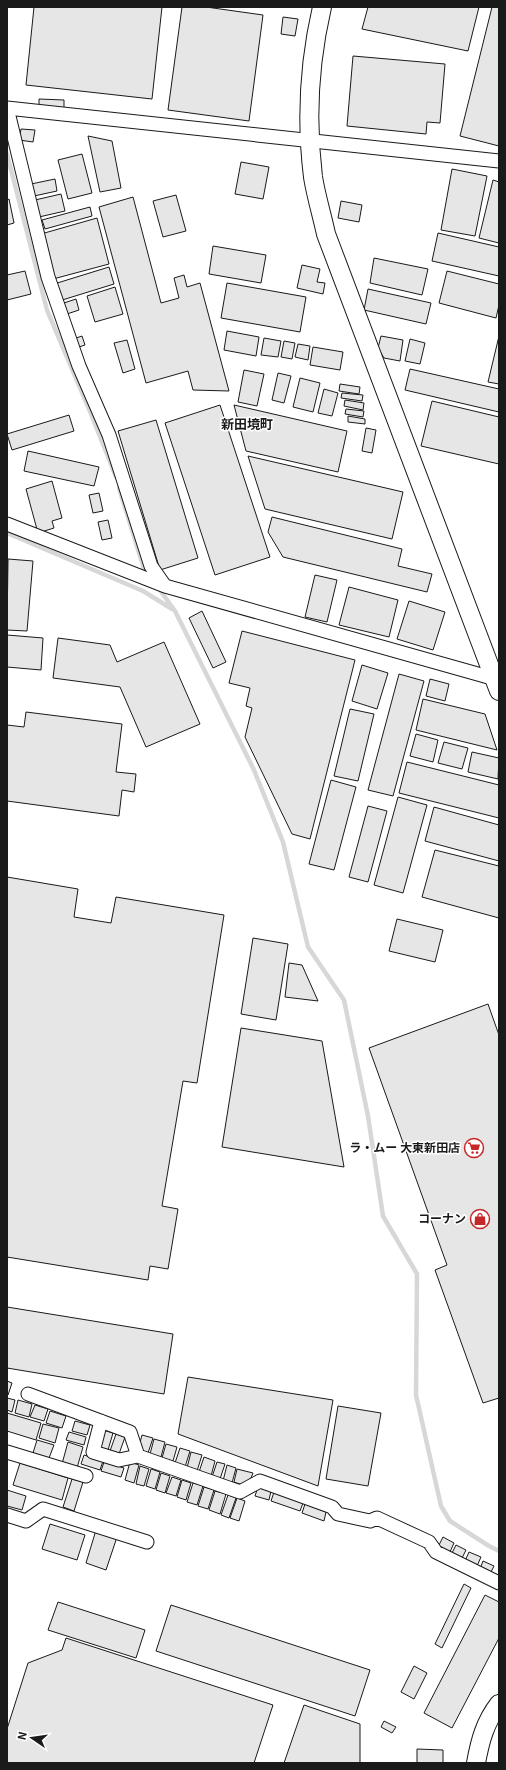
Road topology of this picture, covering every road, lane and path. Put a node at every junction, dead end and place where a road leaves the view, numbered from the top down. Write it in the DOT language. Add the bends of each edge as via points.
graph roads {
  1 [pos="322,7"];
  2 [pos="7,108"];
  3 [pos="311,140"];
  4 [pos="499,161"];
  5 [pos="7,524"];
  6 [pos="165,586"];
  7 [pos="497,683"];
  8 [pos="28,1394"];
  9 [pos="101,1421"];
  10 [pos="7,1452"];
  11 [pos="138,1456"];
  12 [pos="86,1476"];
  13 [pos="7,1515"];
  14 [pos="147,1542"];
  15 [pos="499,1583"];
  16 [pos="499,1704"];
  17 [pos="476,1763"];
  1 -- 3 [label="street" via="312,56"];
  2 -- 3 [label="street"];
  2 -- 6 [label="street" via="48,277 79,366 109,435 151,566"];
  3 -- 4 [label="street"];
  3 -- 7 [label="street" via="314,178 326,234"];
  5 -- 6 [label="street"];
  6 -- 7 [label="street"];
  8 -- 9 [label="street"];
  9 -- 11 [label="street" via="130,1432"];
  9 -- 11 [label="street" via="93,1452 119,1460"];
  10 -- 12 [label="street"];
  11 -- 15 [label="street" via="240,1492 260,1481 332,1507 338,1514 370,1521 377,1518 429,1542 436,1552"];
  13 -- 14 [label="street" via="26,1521 43,1509"];
  16 -- 17 [label="street" via="490,1715 482,1734"];
}
